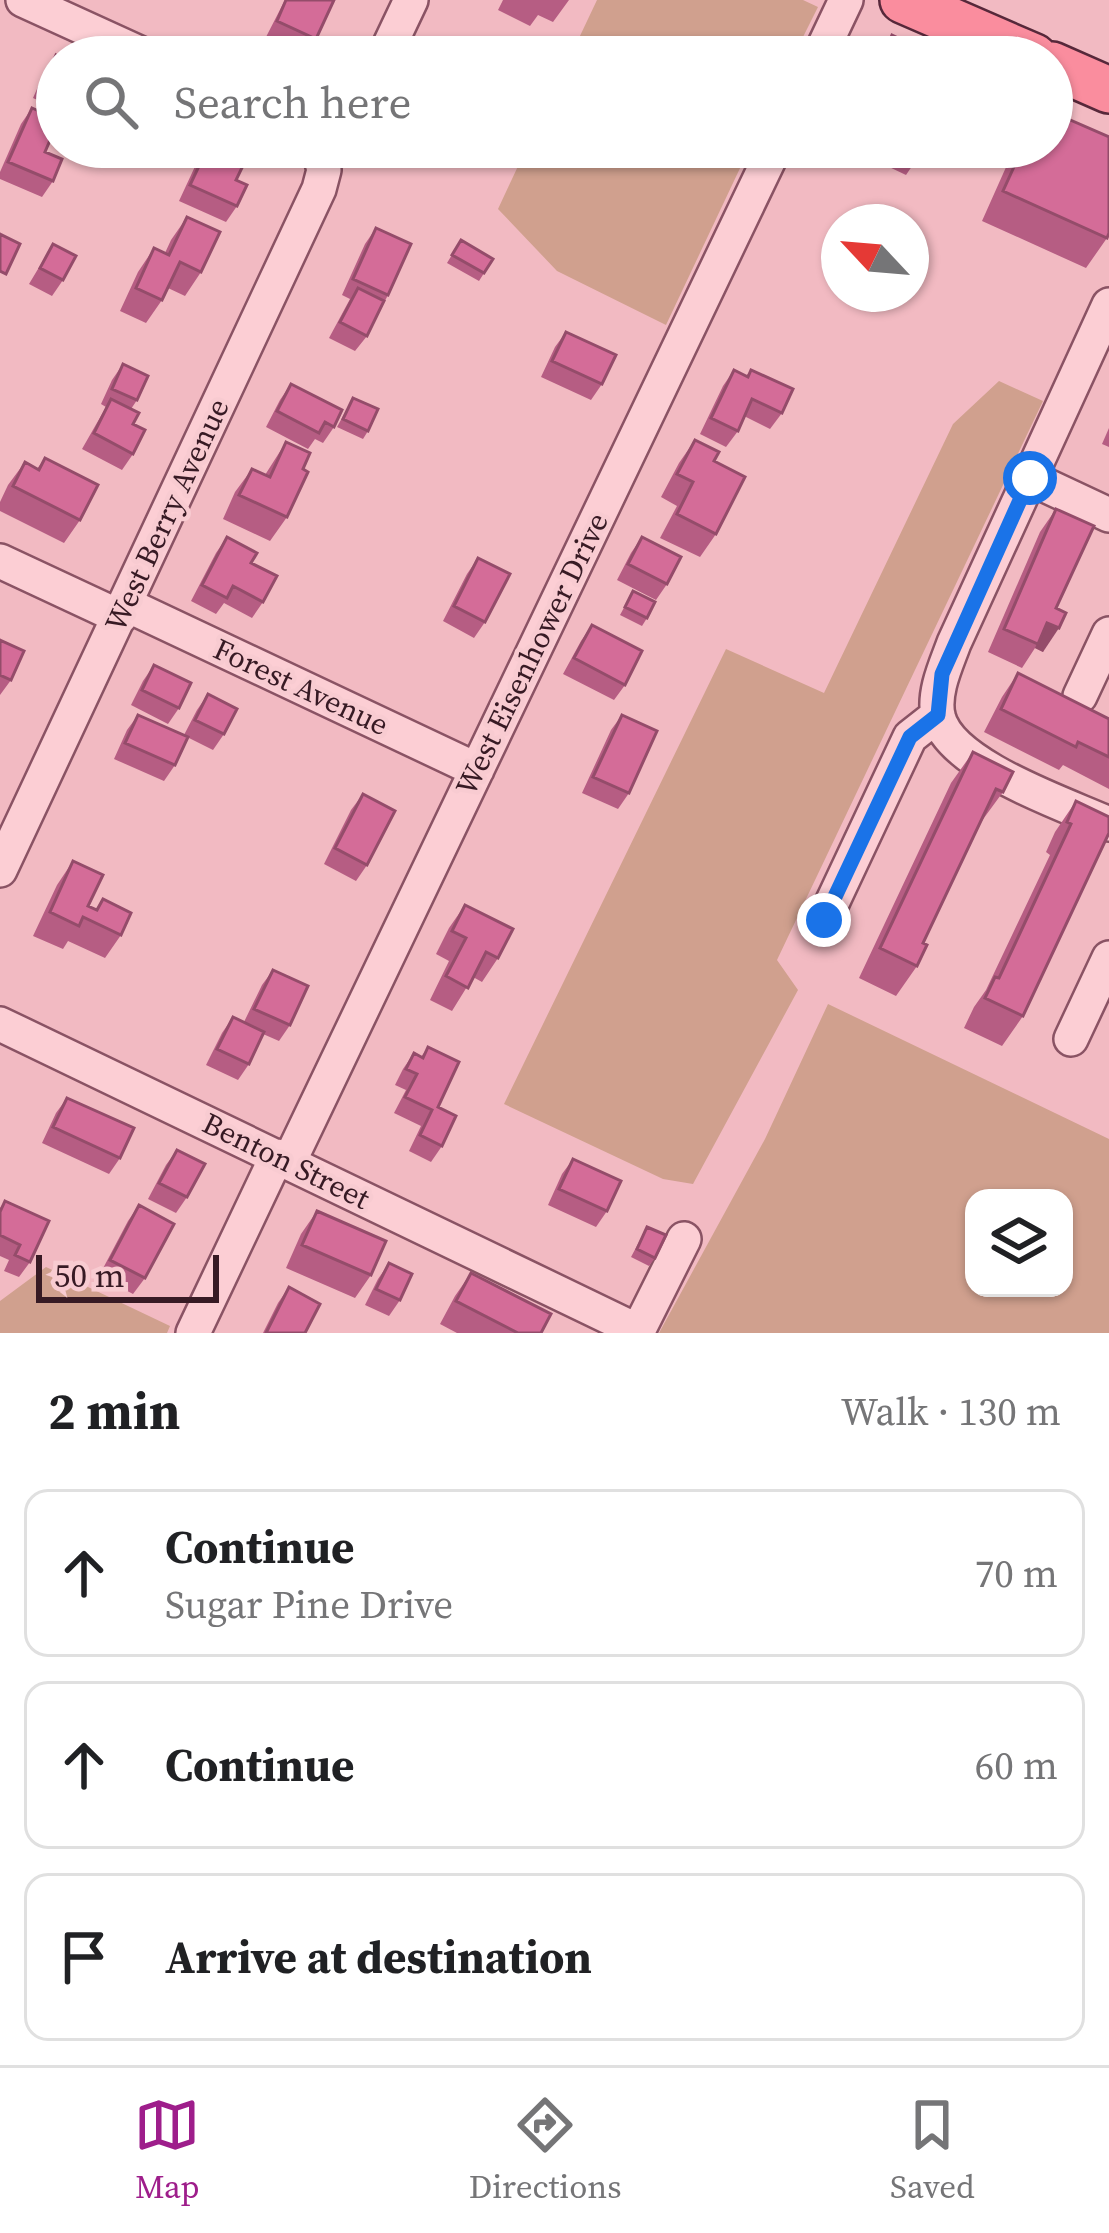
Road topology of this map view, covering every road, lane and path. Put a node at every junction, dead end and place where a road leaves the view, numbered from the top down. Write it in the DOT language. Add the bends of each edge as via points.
graph roads {
  1 [pos="4,0"];
  2 [pos="23,0"];
  3 [pos="410,0"];
  4 [pos="846,0"];
  5 [pos="903,0"];
  6 [pos="0,9"];
  7 [pos="102,36"];
  8 [pos="394,36"];
  9 [pos="829,36"];
  10 [pos="986,36"];
  11 [pos="1073,74"];
  12 [pos="1109,90"];
  13 [pos="324,168"];
  14 [pos="766,168"];
  15 [pos="1109,304"];
  16 [pos="1030,478"];
  17 [pos="1109,515"];
  18 [pos="0,561"];
  19 [pos="122,610"];
  20 [pos="1109,634"];
  21 [pos="1080,696"];
  22 [pos="938,715"];
  23 [pos="477,770"];
  24 [pos="1109,824"];
  25 [pos="0,870"];
  26 [pos="824,920"];
  27 [pos="1109,958"];
  28 [pos="0,1024"];
  29 [pos="1071,1040"];
  30 [pos="283,1159"];
  31 [pos="684,1239"];
  32 [pos="638,1332"];
  33 [pos="194,1333"];
  1 -- 6 [label="street"];
  2 -- 7 [label="street"];
  3 -- 8 [label="street"];
  4 -- 9 [label="street"];
  5 -- 10 [label="main road"];
  11 -- 12 [label="main road"];
  13 -- 19 [label="street, West Berry Avenue"];
  14 -- 23 [label="street, West Eisenhower Drive"];
  15 -- 16 [label="street"];
  16 -- 17 [label="street"];
  16 -- 22 [label="street" via="942,674"];
  18 -- 19 [label="street, Forest Avenue"];
  19 -- 23 [label="street, Forest Avenue"];
  19 -- 25 [label="street, West Berry Avenue"];
  20 -- 21 [label="street"];
  22 -- 24 [label="street" via="962,751"];
  22 -- 26 [label="street" via="910,737"];
  23 -- 30 [label="street, West Eisenhower Drive"];
  27 -- 29 [label="street"];
  28 -- 30 [label="street, Benton Street"];
  30 -- 32 [label="street, Benton Street"];
  30 -- 33 [label="street, West Eisenhower Drive"];
  31 -- 32 [label="street"];
}
